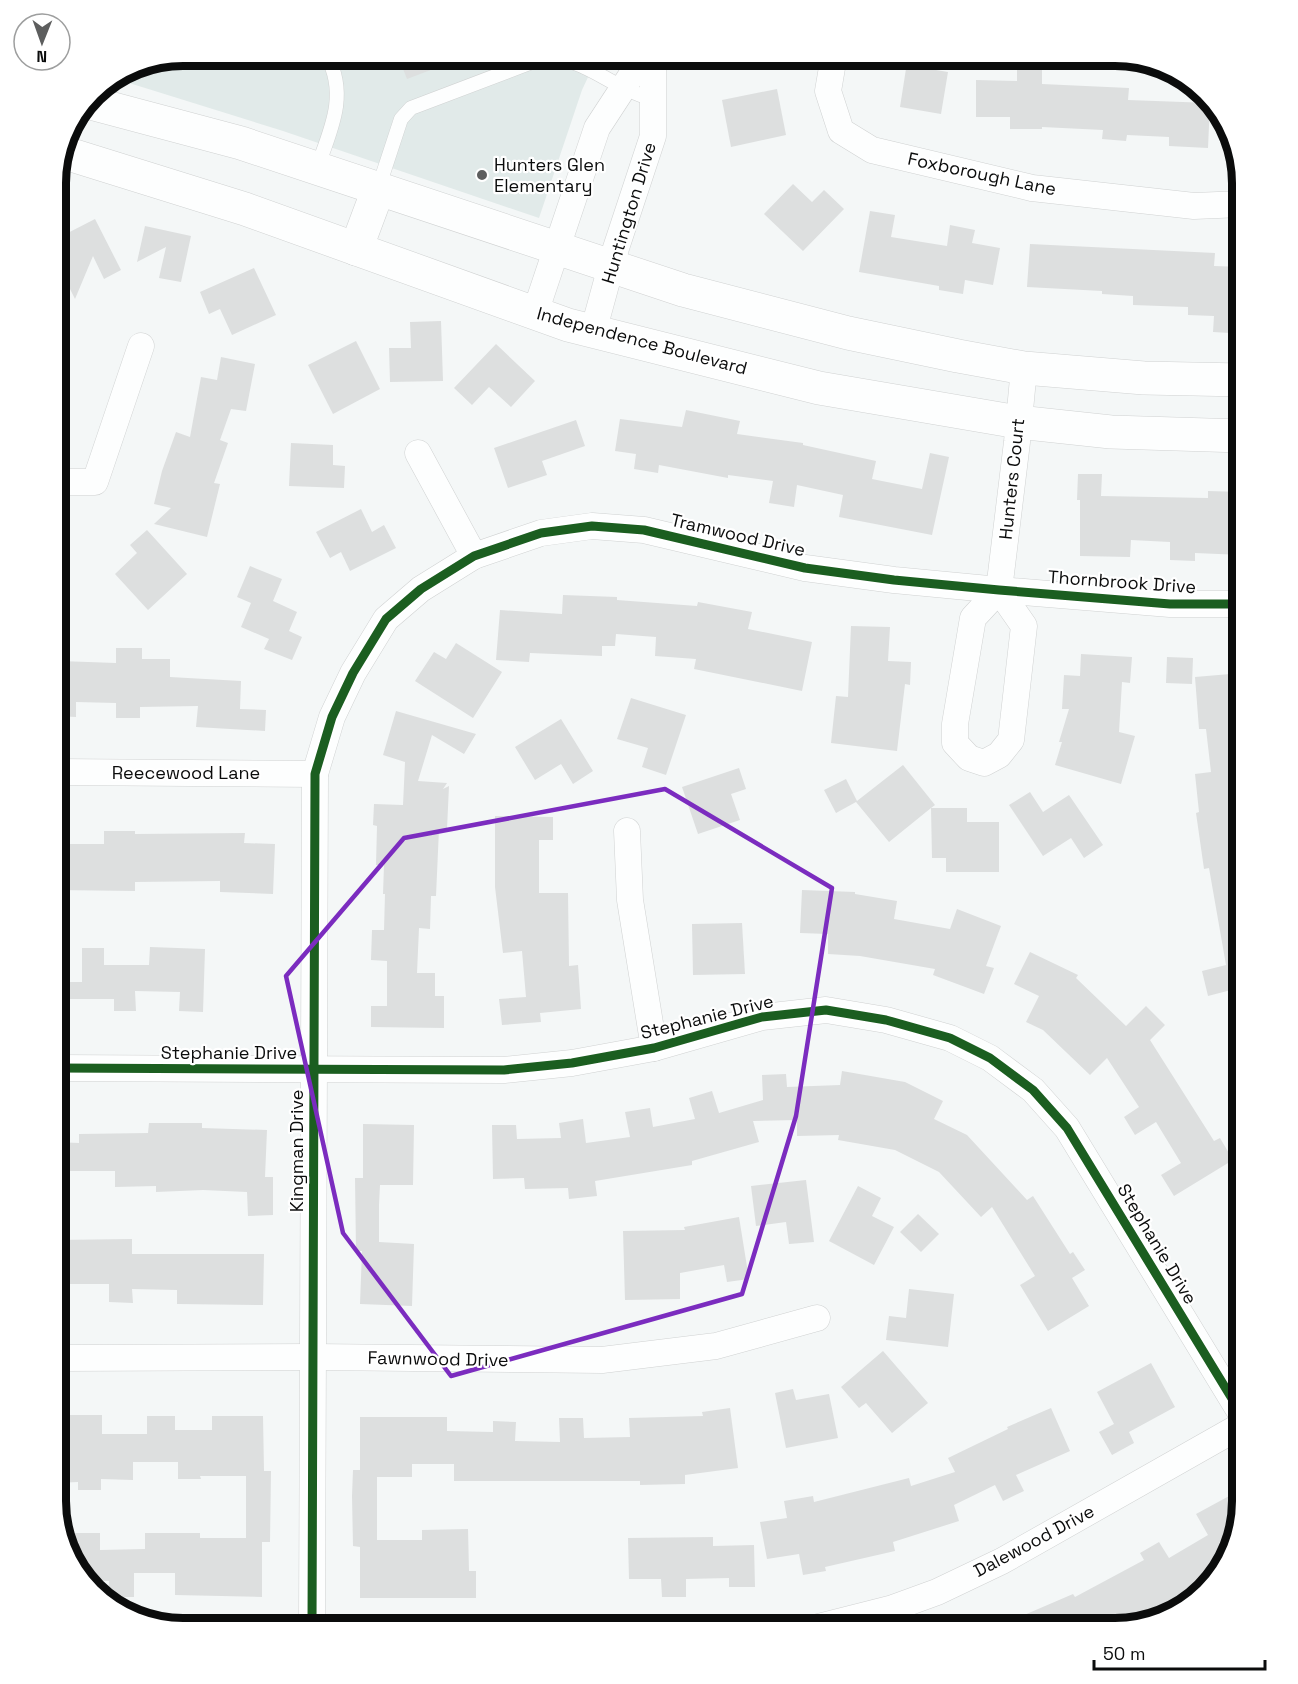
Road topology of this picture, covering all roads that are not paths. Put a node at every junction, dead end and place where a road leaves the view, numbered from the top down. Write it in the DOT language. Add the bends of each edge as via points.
graph roads {
  1 [pos="332,66"];
  2 [pos="522,66"];
  3 [pos="581,66"];
  4 [pos="635,66"];
  5 [pos="642,66"];
  6 [pos="832,66"];
  7 [pos="623,88"];
  8 [pos="653,100"];
  9 [pos="96,104"];
  10 [pos="70,154"];
  11 [pos="317,168"];
  12 [pos="378,190"];
  13 [pos="1232,204"];
  14 [pos="558,248"];
  15 [pos="356,249"];
  16 [pos="612,266"];
  17 [pos="535,313"];
  18 [pos="593,332"];
  19 [pos="141,346"];
  20 [pos="1024,368"];
  21 [pos="1232,380"];
  22 [pos="1018,422"];
  23 [pos="1232,436"];
  24 [pos="418,453"];
  25 [pos="66,482"];
  26 [pos="474,556"];
  27 [pos="999,590"];
  28 [pos="1232,604"];
  29 [pos="66,772"];
  30 [pos="315,774"];
  31 [pos="627,831"];
  32 [pos="654,1048"];
  33 [pos="66,1068"];
  34 [pos="314,1070"];
  35 [pos="817,1318"];
  36 [pos="313,1357"];
  37 [pos="66,1358"];
  38 [pos="1232,1399"];
  39 [pos="1232,1431"];
  40 [pos="312,1618"];
  41 [pos="855,1618"];
  1 -- 11 [label="lane" via="338,88 337,105"];
  2 -- 12 [label="lane" via="411,108 401,119"];
  3 -- 7 [label="lane"];
  4 -- 7 [label="street, Huntington Drive"];
  5 -- 8 [label="street, Huntington Drive"];
  6 -- 13 [label="street, Foxborough Lane" via="828,91 841,131 872,150 1032,188 1194,206"];
  7 -- 8 [label="lane"];
  7 -- 14 [label="street, Huntington Drive" via="597,128"];
  8 -- 16 [label="street, Huntington Drive" via="653,136"];
  9 -- 11 [label="main road" via="241,143"];
  10 -- 15 [label="main road, Independence Boulevard" via="245,209"];
  11 -- 12 [label="main road"];
  12 -- 14 [label="main road"];
  12 -- 15 [label="main road"];
  14 -- 16 [label="main road"];
  14 -- 17 [label="street, Huntington Drive"];
  15 -- 17 [label="main road, Independence Boulevard"];
  16 -- 18 [label="street, Huntington Drive"];
  16 -- 20 [label="main road" via="683,290 848,333"];
  17 -- 18 [label="main road, Independence Boulevard"];
  18 -- 22 [label="main road, Independence Boulevard" via="819,388"];
  19 -- 25 [label="street" via="95,482"];
  20 -- 21 [label="main road" via="1144,378"];
  20 -- 22 [label="street, Hunters Court"];
  22 -- 23 [label="main road, Independence Boulevard" via="1111,432"];
  22 -- 27 [label="street, Hunters Court"];
  24 -- 26 [label="street"];
  26 -- 27 [label="street, Tramwood Drive" via="541,533 592,526 644,530 805,568"];
  26 -- 30 [label="street, Kingman Drive" via="421,589 386,619 332,717"];
  27 -- 27 [label="street" via="1023,626 1011,740 999,755 984,763 969,758 955,743 955,724 972,618"];
  27 -- 28 [label="street, Thornbrook Drive" via="1170,604"];
  29 -- 30 [label="street, Reecewood Lane"];
  30 -- 34 [label="street, Kingman Drive"];
  31 -- 32 [label="street" via="630,900"];
  32 -- 34 [label="street, Stephanie Drive" via="504,1070"];
  32 -- 38 [label="street, Stephanie Drive" via="762,1017 826,1010 886,1020 950,1038 990,1058 1033,1089 1066,1128"];
  33 -- 34 [label="street, Stephanie Drive"];
  34 -- 36 [label="street, Kingman Drive"];
  35 -- 36 [label="street, Fawnwood Drive" via="716,1346 602,1360"];
  36 -- 37 [label="street, Fawnwood Drive"];
  36 -- 40 [label="street, Kingman Drive"];
  39 -- 41 [label="street, Dalewood Drive" via="1002,1561 948,1587"];
}
